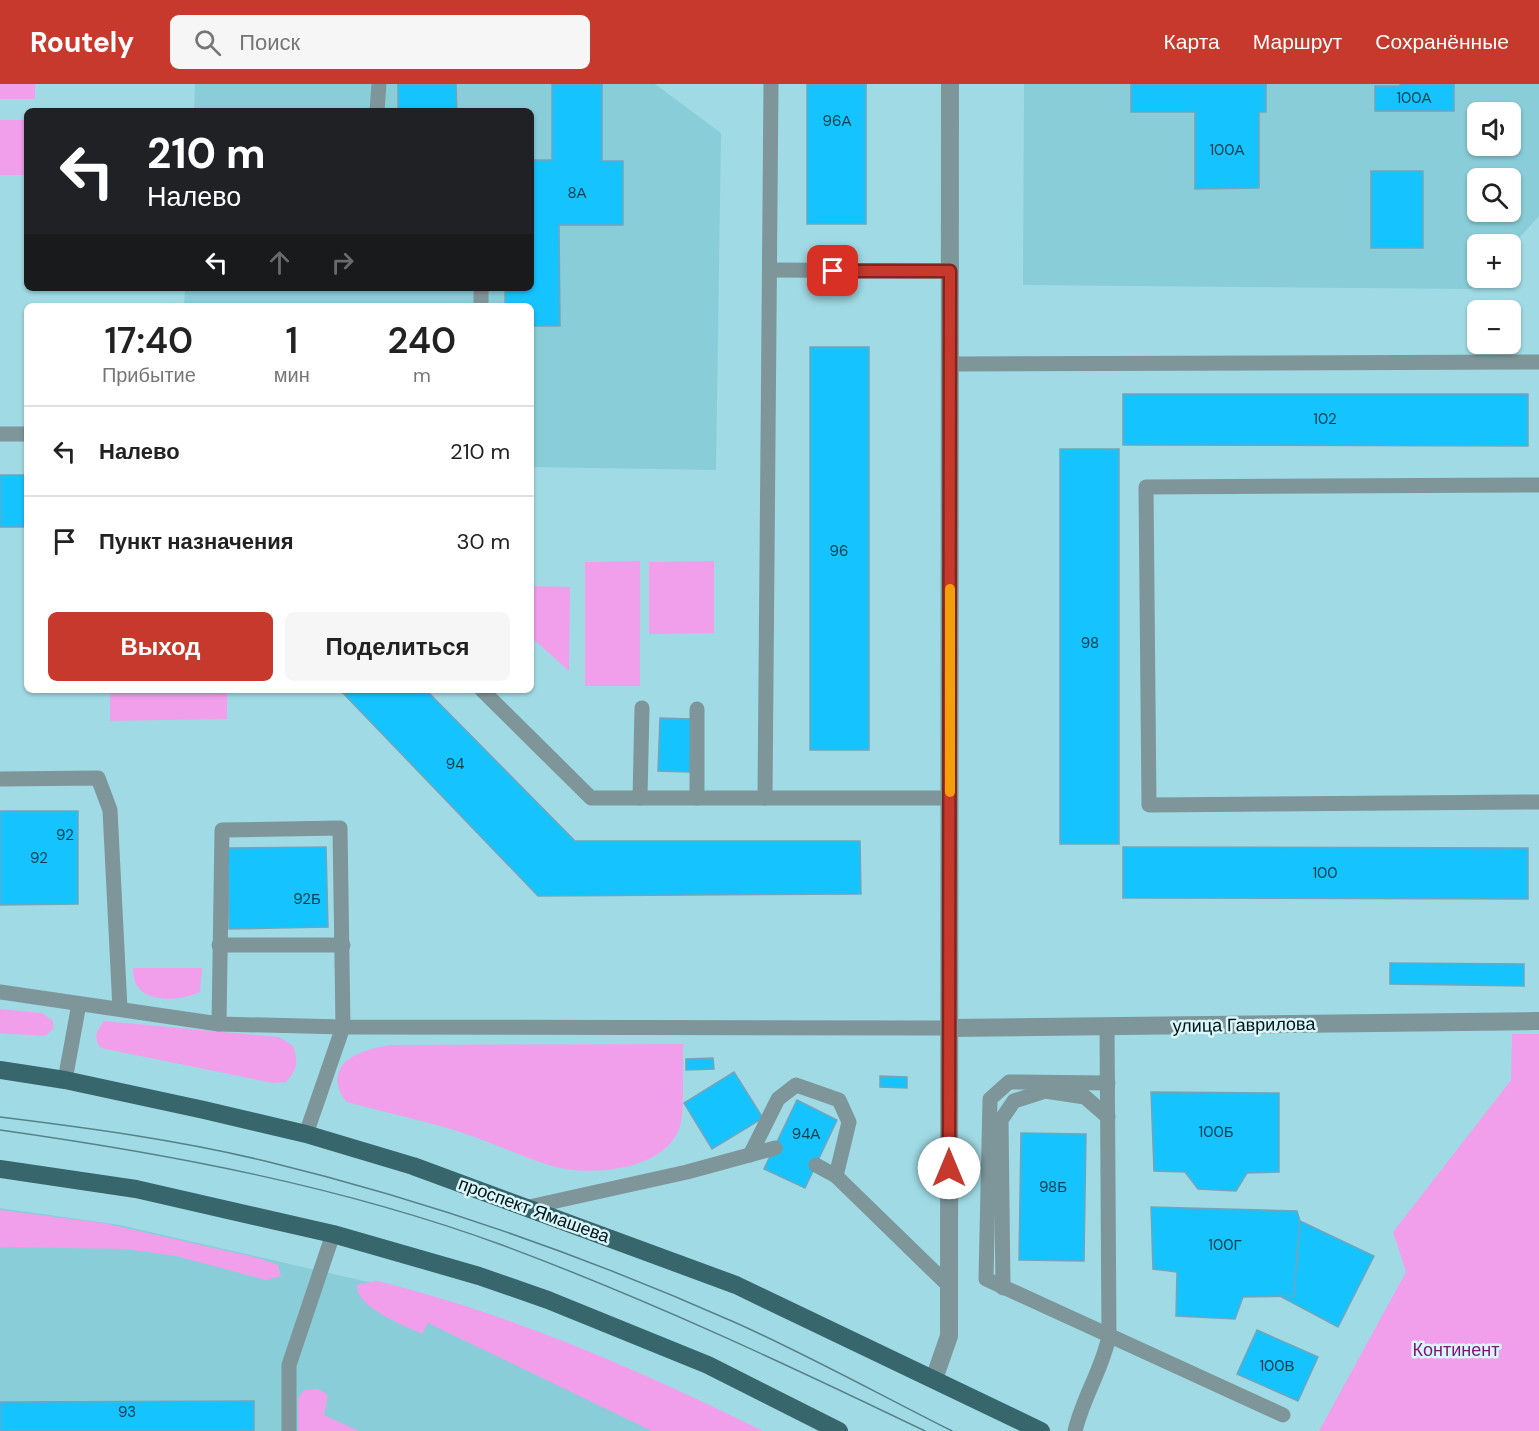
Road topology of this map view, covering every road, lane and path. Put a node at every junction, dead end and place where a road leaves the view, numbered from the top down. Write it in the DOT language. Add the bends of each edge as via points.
graph roads {
  1 [pos="379,84"];
  2 [pos="771,84"];
  3 [pos="950,84"];
  4 [pos="377,108"];
  5 [pos="770,270"];
  6 [pos="950,271"];
  7 [pos="1539,362"];
  8 [pos="950,364"];
  9 [pos="0,434"];
  10 [pos="24,434"];
  11 [pos="1539,485"];
  12 [pos="485,693"];
  13 [pos="642,708"];
  14 [pos="697,709"];
  15 [pos="0,779"];
  16 [pos="640,798"];
  17 [pos="697,798"];
  18 [pos="765,798"];
  19 [pos="950,798"];
  20 [pos="1539,802"];
  21 [pos="219,945"];
  22 [pos="343,945"];
  23 [pos="0,992"];
  24 [pos="80,1004"];
  25 [pos="120,1009"];
  26 [pos="1539,1021"];
  27 [pos="219,1024"];
  28 [pos="343,1027"];
  29 [pos="1107,1027"];
  30 [pos="950,1028"];
  31 [pos="0,1070"];
  32 [pos="65,1080"];
  33 [pos="1108,1083"];
  34 [pos="1108,1117"];
  35 [pos="306,1134"];
  36 [pos="774,1148"];
  37 [pos="750,1155"];
  38 [pos="816,1165"];
  39 [pos="0,1169"];
  40 [pos="836,1176"];
  41 [pos="529,1207"];
  42 [pos="333,1234"];
  43 [pos="949,1286"];
  44 [pos="1003,1287"];
  45 [pos="1109,1336"];
  46 [pos="934,1379"];
  47 [pos="1283,1415"];
  48 [pos="288,1431"];
  49 [pos="839,1431"];
  50 [pos="1041,1431"];
  51 [pos="1075,1431"];
  1 -- 4 [label="lane"];
  2 -- 5 [label="lane"];
  3 -- 6 [label="street"];
  5 -- 6 [label="lane"];
  5 -- 18 [label="lane"];
  6 -- 8 [label="street"];
  7 -- 8 [label="lane"];
  8 -- 19 [label="street"];
  9 -- 10 [label="lane"];
  11 -- 20 [label="lane" via="1146,488 1149,805"];
  12 -- 16 [label="lane" via="591,798"];
  13 -- 16 [label="lane"];
  14 -- 17 [label="lane"];
  15 -- 25 [label="lane" via="98,778 110,810"];
  16 -- 17 [label="lane"];
  17 -- 18 [label="lane"];
  18 -- 19 [label="lane"];
  19 -- 30 [label="street"];
  21 -- 22 [label="lane"];
  21 -- 22 [label="lane" via="222,830 340,828"];
  21 -- 27 [label="lane"];
  22 -- 28 [label="lane"];
  23 -- 24 [label="lane"];
  24 -- 25 [label="lane"];
  24 -- 32 [label="lane"];
  25 -- 27 [label="lane"];
  26 -- 29 [label="street, улица Гаврилова"];
  27 -- 28 [label="lane"];
  28 -- 30 [label="lane"];
  28 -- 35 [label="lane"];
  29 -- 30 [label="street, улица Гаврилова"];
  29 -- 33 [label="lane"];
  30 -- 43 [label="street"];
  31 -- 32 [label="main road, проспект Ямашева"];
  32 -- 35 [label="main road, проспект Ямашева"];
  33 -- 34 [label="lane"];
  33 -- 44 [label="lane" via="1010,1082 990,1099 986,1279"];
  34 -- 44 [label="lane" via="1084,1097 1045,1091 1014,1101 1001,1120"];
  34 -- 45 [label="lane"];
  35 -- 41 [label="main road, проспект Ямашева"];
  36 -- 37 [label="lane"];
  37 -- 40 [label="lane" via="778,1099 796,1085 839,1100 849,1122"];
  37 -- 41 [label="lane"];
  38 -- 40 [label="lane"];
  39 -- 42 [label="main road" via="136,1189"];
  40 -- 43 [label="lane"];
  41 -- 46 [label="main road, проспект Ямашева" via="736,1285"];
  42 -- 48 [label="lane" via="289,1365"];
  42 -- 49 [label="main road" via="548,1300 708,1365"];
  43 -- 46 [label="street" via="949,1336"];
  44 -- 45 [label="lane"];
  45 -- 47 [label="lane"];
  45 -- 51 [label="lane" via="1104,1360 1080,1408"];
  46 -- 50 [label="main road, проспект Ямашева"];
}
